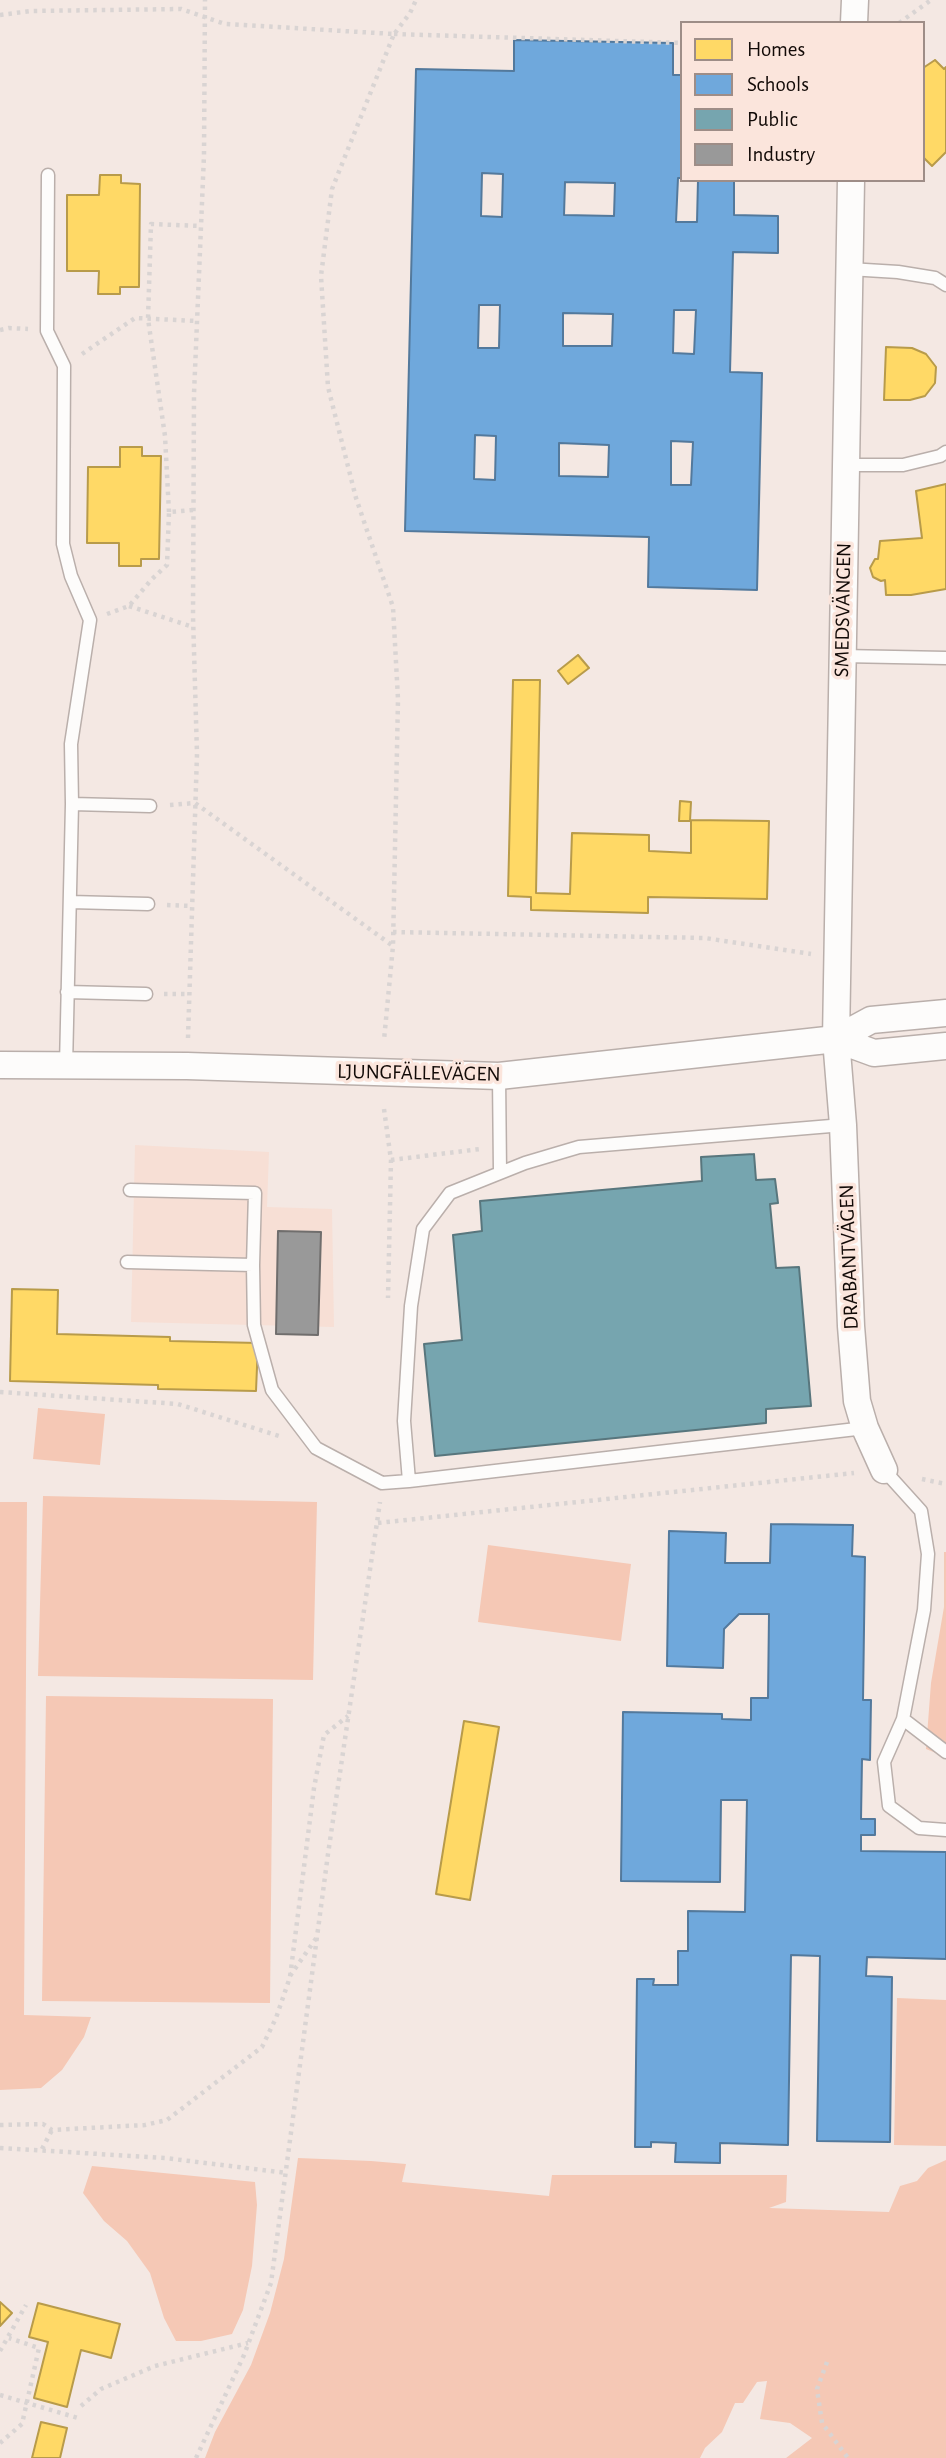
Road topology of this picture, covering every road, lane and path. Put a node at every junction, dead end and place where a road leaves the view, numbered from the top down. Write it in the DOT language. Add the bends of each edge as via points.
graph roads {
  1 [pos="205,0"];
  2 [pos="416,0"];
  3 [pos="855,0"];
  4 [pos="931,0"];
  5 [pos="0,15"];
  6 [pos="204,17"];
  7 [pos="854,21"];
  8 [pos="902,21"];
  9 [pos="394,34"];
  10 [pos="680,43"];
  11 [pos="48,175"];
  12 [pos="851,182"];
  13 [pos="201,226"];
  14 [pos="849,269"];
  15 [pos="946,285"];
  16 [pos="148,318"];
  17 [pos="197,321"];
  18 [pos="64,366"];
  19 [pos="946,452"];
  20 [pos="845,465"];
  21 [pos="193,510"];
  22 [pos="169,512"];
  23 [pos="129,606"];
  24 [pos="90,620"];
  25 [pos="193,627"];
  26 [pos="842,656"];
  27 [pos="946,658"];
  28 [pos="195,803"];
  29 [pos="72,804"];
  30 [pos="150,806"];
  31 [pos="70,902"];
  32 [pos="148,904"];
  33 [pos="393,932"];
  34 [pos="393,946"];
  35 [pos="838,957"];
  36 [pos="67,992"];
  37 [pos="146,994"];
  38 [pos="946,1013"];
  39 [pos="836,1039"];
  40 [pos="384,1040"];
  41 [pos="946,1046"];
  42 [pos="0,1065"];
  43 [pos="66,1066"];
  44 [pos="187,1066"];
  45 [pos="499,1076"];
  46 [pos="843,1125"];
  47 [pos="500,1147"];
  48 [pos="391,1160"];
  49 [pos="500,1172"];
  50 [pos="130,1190"];
  51 [pos="127,1262"];
  52 [pos="253,1265"];
  53 [pos="0,1392"];
  54 [pos="866,1428"];
  55 [pos="316,1448"];
  56 [pos="884,1470"];
  57 [pos="409,1481"];
  58 [pos="946,1484"];
  59 [pos="348,1716"];
  60 [pos="902,1719"];
  61 [pos="946,1752"];
  62 [pos="946,1830"];
  63 [pos="318,1934"];
  64 [pos="290,1977"];
  65 [pos="0,2125"];
  66 [pos="52,2130"];
  67 [pos="0,2148"];
  68 [pos="42,2149"];
  69 [pos="287,2173"];
  70 [pos="26,2305"];
  71 [pos="9,2338"];
  72 [pos="249,2343"];
  73 [pos="0,2351"];
  74 [pos="827,2362"];
  75 [pos="0,2395"];
  76 [pos="26,2403"];
  77 [pos="81,2406"];
  78 [pos="78,2418"];
  79 [pos="0,2443"];
  80 [pos="196,2458"];
  81 [pos="848,2458"];
  1 -- 6 [label="path"];
  2 -- 9 [label="path"];
  3 -- 7 [label="street"];
  4 -- 8 [label="path"];
  5 -- 6 [label="path" via="181,9"];
  6 -- 9 [label="path" via="225,24"];
  6 -- 13 [label="path"];
  9 -- 10 [label="path"];
  9 -- 33 [label="path" via="332,189 321,276 328,387 356,498 393,607 398,699"];
  11 -- 18 [label="lane" via="47,331"];
  12 -- 14 [label="street, SMEDSVÄNGEN"];
  13 -- 16 [label="path" via="151,224"];
  13 -- 17 [label="path"];
  14 -- 15 [label="lane" via="935,278"];
  14 -- 20 [label="street, SMEDSVÄNGEN"];
  16 -- 17 [label="path"];
  16 -- 18 [label="path" via="135,318"];
  16 -- 22 [label="path" via="165,436"];
  17 -- 21 [label="path"];
  18 -- 24 [label="lane" via="63,544"];
  19 -- 20 [label="lane" via="903,465"];
  20 -- 26 [label="street, SMEDSVÄNGEN"];
  21 -- 22 [label="path"];
  21 -- 25 [label="path"];
  22 -- 23 [label="path" via="167,565"];
  23 -- 24 [label="path"];
  23 -- 25 [label="path"];
  24 -- 29 [label="lane" via="71,744"];
  25 -- 28 [label="path"];
  26 -- 27 [label="lane"];
  26 -- 35 [label="street, SMEDSVÄNGEN"];
  28 -- 34 [label="path"];
  28 -- 44 [label="path"];
  29 -- 30 [label="lane"];
  29 -- 31 [label="lane"];
  31 -- 32 [label="lane"];
  31 -- 36 [label="lane"];
  33 -- 34 [label="path"];
  33 -- 35 [label="path" via="705,938"];
  34 -- 40 [label="path"];
  35 -- 39 [label="street, SMEDSVÄNGEN"];
  36 -- 37 [label="lane"];
  36 -- 43 [label="lane"];
  38 -- 39 [label="street, LJUNGFÄLLEVÄGEN" via="871,1020"];
  39 -- 41 [label="street, LJUNGFÄLLEVÄGEN" via="874,1053"];
  39 -- 45 [label="street, LJUNGFÄLLEVÄGEN"];
  39 -- 46 [label="street, DRABANTVÄGEN"];
  42 -- 43 [label="street, LJUNGFÄLLEVÄGEN"];
  43 -- 44 [label="street, LJUNGFÄLLEVÄGEN"];
  44 -- 45 [label="street, LJUNGFÄLLEVÄGEN"];
  45 -- 47 [label="lane"];
  46 -- 49 [label="lane" via="579,1147"];
  46 -- 54 [label="street, DRABANTVÄGEN" via="855,1376"];
  47 -- 48 [label="path"];
  47 -- 49 [label="lane"];
  49 -- 57 [label="lane" via="450,1193 424,1229 410,1319 404,1421"];
  50 -- 52 [label="lane" via="255,1193"];
  51 -- 52 [label="lane"];
  52 -- 55 [label="lane" via="254,1325 272,1390"];
  53 -- 55 [label="path" via="178,1404"];
  54 -- 56 [label="street, DRABANTVÄGEN"];
  54 -- 57 [label="lane"];
  55 -- 57 [label="lane" via="382,1483"];
  56 -- 58 [label="path"];
  56 -- 59 [label="path" via="378,1523"];
  56 -- 60 [label="lane" via="921,1511 928,1554 924,1611"];
  59 -- 63 [label="path"];
  59 -- 64 [label="path" via="324,1735"];
  60 -- 61 [label="lane"];
  60 -- 62 [label="lane" via="884,1762 889,1806 919,1828"];
  63 -- 64 [label="path"];
  63 -- 69 [label="path"];
  64 -- 66 [label="path" via="262,2048 167,2120"];
  65 -- 66 [label="path" via="43,2124"];
  66 -- 68 [label="path"];
  67 -- 68 [label="path"];
  68 -- 69 [label="path"];
  69 -- 72 [label="path" via="271,2283"];
  70 -- 71 [label="path"];
  71 -- 73 [label="path"];
  71 -- 76 [label="path" via="39,2348"];
  72 -- 77 [label="path" via="155,2365 101,2389"];
  72 -- 80 [label="path"];
  74 -- 81 [label="path" via="817,2389 822,2423"];
  75 -- 76 [label="path"];
  76 -- 78 [label="path"];
  76 -- 79 [label="path" via="22,2424"];
}
